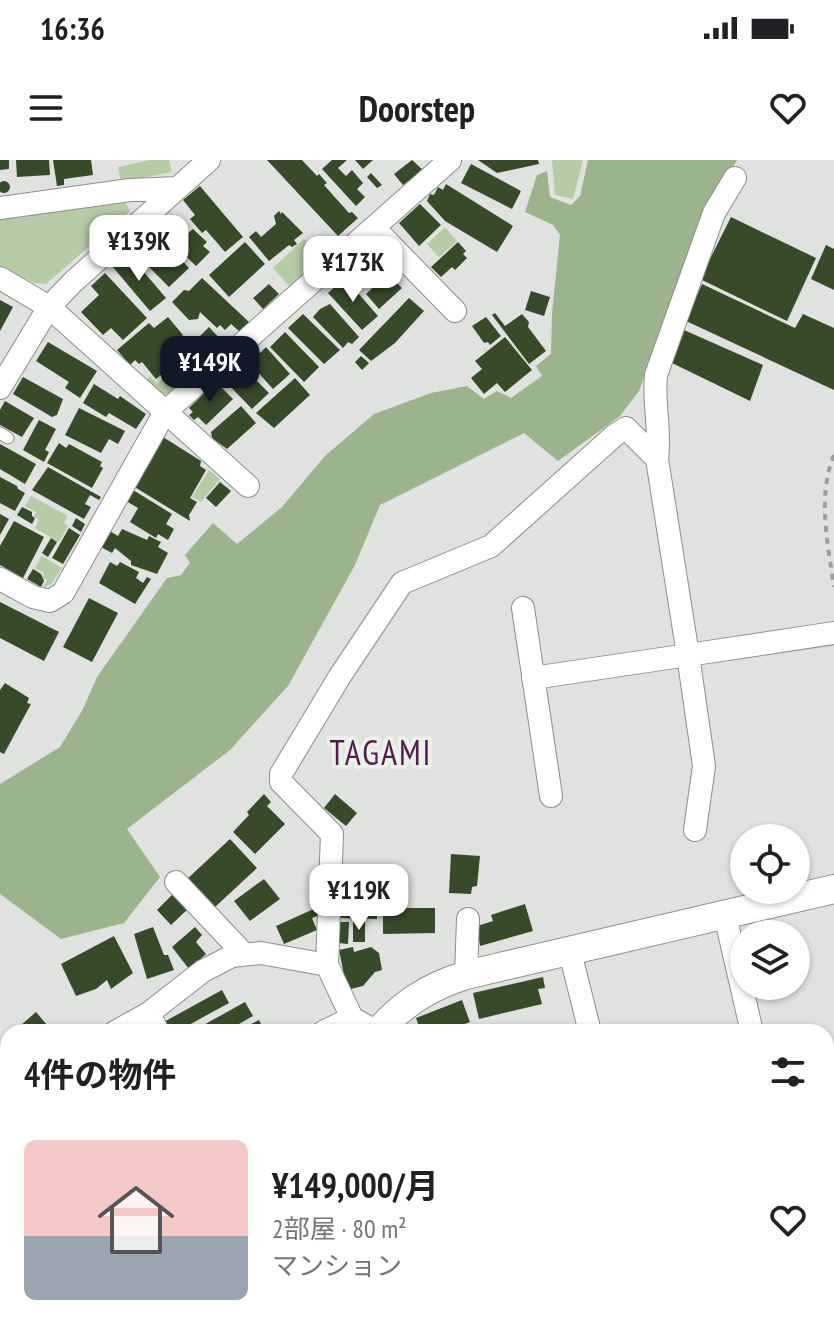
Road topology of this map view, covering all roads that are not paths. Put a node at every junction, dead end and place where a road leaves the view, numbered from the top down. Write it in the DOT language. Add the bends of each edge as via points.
graph roads {
  1 [pos="209,160"];
  2 [pos="450,160"];
  3 [pos="735,178"];
  4 [pos="178,188"];
  5 [pos="0,208"];
  6 [pos="375,229"];
  7 [pos="0,278"];
  8 [pos="49,307"];
  9 [pos="455,311"];
  10 [pos="0,388"];
  11 [pos="165,412"];
  12 [pos="657,459"];
  13 [pos="248,486"];
  14 [pos="0,579"];
  15 [pos="523,608"];
  16 [pos="834,633"];
  17 [pos="688,655"];
  18 [pos="533,678"];
  19 [pos="551,796"];
  20 [pos="695,830"];
  21 [pos="176,882"];
  22 [pos="834,889"];
  23 [pos="725,915"];
  24 [pos="468,919"];
  25 [pos="570,952"];
  26 [pos="243,953"];
  27 [pos="327,965"];
  28 [pos="466,975"];
  29 [pos="352,1018"];
  30 [pos="154,1022"];
  31 [pos="340,1024"];
  32 [pos="363,1024"];
  33 [pos="386,1024"];
  34 [pos="588,1024"];
  35 [pos="750,1024"];
  1 -- 4 [label="street"];
  2 -- 6 [label="street"];
  3 -- 12 [label="street" via="714,213 656,375"];
  4 -- 5 [label="street"];
  4 -- 8 [label="street"];
  6 -- 9 [label="street"];
  6 -- 11 [label="street"];
  7 -- 8 [label="street"];
  8 -- 10 [label="street"];
  8 -- 11 [label="street"];
  11 -- 13 [label="street"];
  11 -- 14 [label="street" via="63,593 50,601"];
  12 -- 17 [label="street"];
  12 -- 27 [label="street" via="626,428 615,435 491,546 402,583 340,676 281,774 281,782 332,834"];
  15 -- 18 [label="street"];
  16 -- 17 [label="street"];
  17 -- 18 [label="street"];
  17 -- 20 [label="street" via="704,766"];
  18 -- 19 [label="street"];
  21 -- 26 [label="street"];
  22 -- 23 [label="street"];
  23 -- 25 [label="street"];
  23 -- 35 [label="street"];
  24 -- 28 [label="street"];
  25 -- 28 [label="street"];
  25 -- 34 [label="street"];
  26 -- 27 [label="street"];
  26 -- 30 [label="street" via="203,971"];
  27 -- 29 [label="street"];
  28 -- 33 [label="street" via="428,989"];
  29 -- 31 [label="street"];
  29 -- 32 [label="street"];
}
